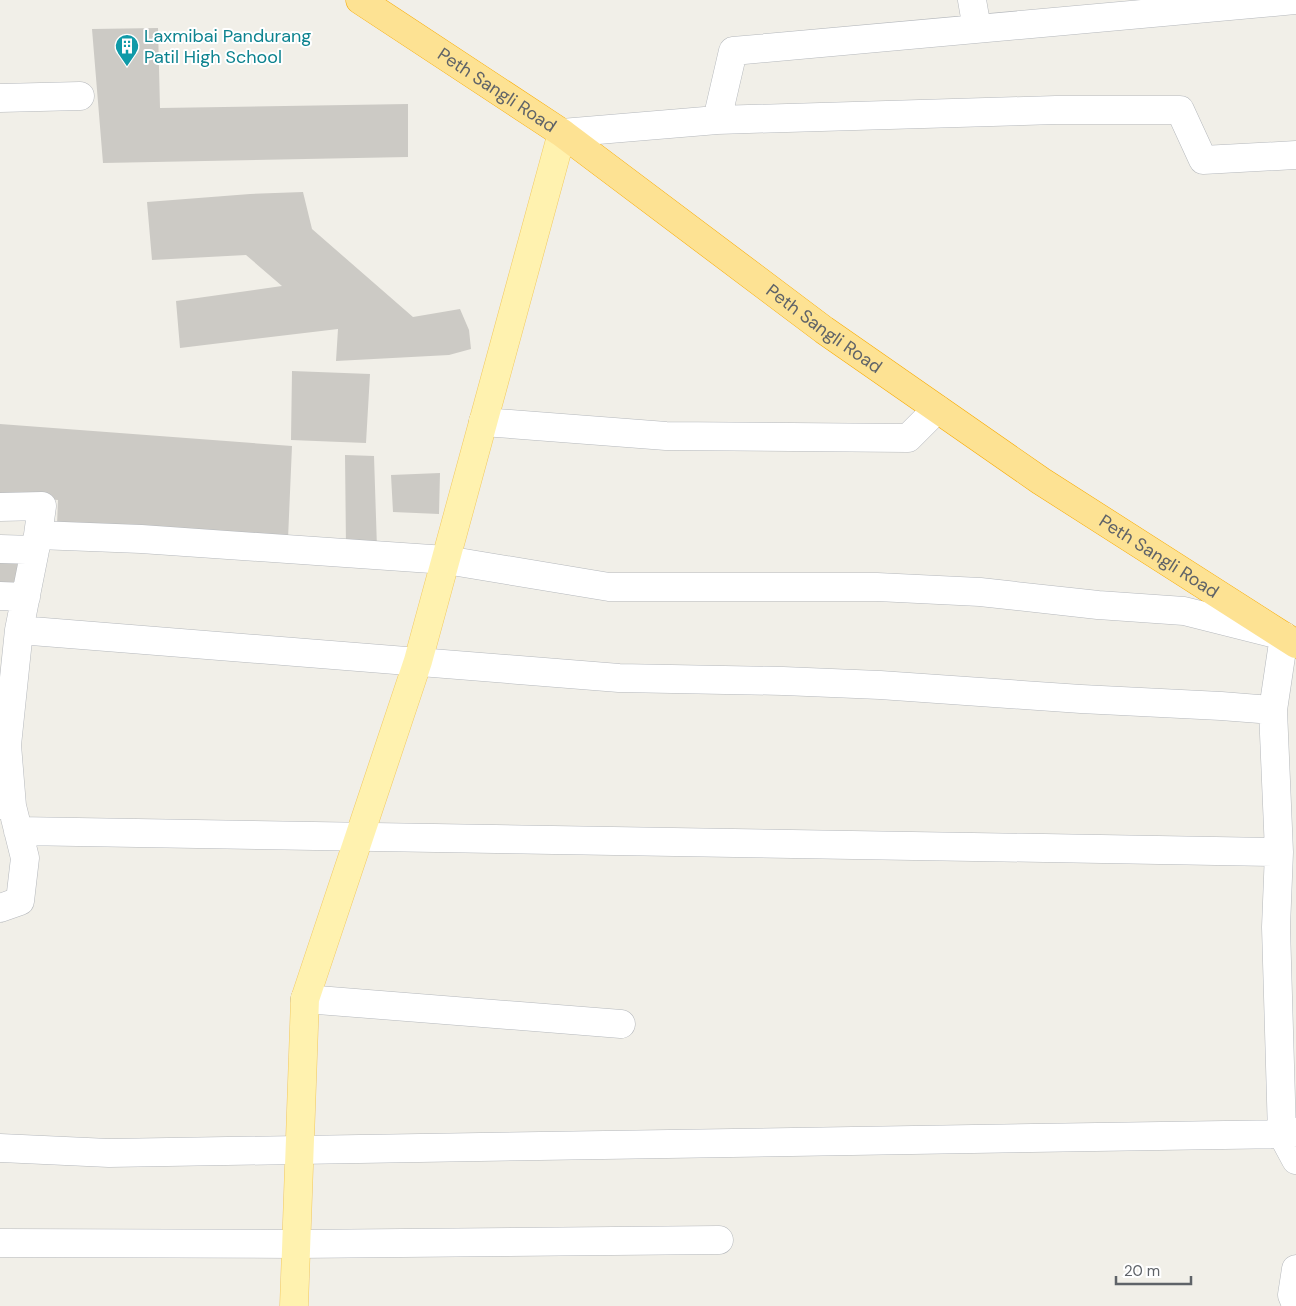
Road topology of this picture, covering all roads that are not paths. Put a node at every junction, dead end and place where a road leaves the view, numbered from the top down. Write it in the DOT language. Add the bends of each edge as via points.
graph roads {
  1 [pos="360,0"];
  2 [pos="972,0"];
  3 [pos="1296,0"];
  4 [pos="977,29"];
  5 [pos="80,96"];
  6 [pos="0,98"];
  7 [pos="717,120"];
  8 [pos="562,133"];
  9 [pos="1296,155"];
  10 [pos="937,409"];
  11 [pos="483,422"];
  12 [pos="0,507"];
  13 [pos="36,543"];
  14 [pos="0,549"];
  15 [pos="446,560"];
  16 [pos="13,596"];
  17 [pos="19,630"];
  18 [pos="1290,640"];
  19 [pos="418,661"];
  20 [pos="1273,710"];
  21 [pos="4,744"];
  22 [pos="10,814"];
  23 [pos="358,836"];
  24 [pos="1279,852"];
  25 [pos="0,908"];
  26 [pos="305,999"];
  27 [pos="621,1024"];
  28 [pos="1289,1133"];
  29 [pos="0,1148"];
  30 [pos="300,1151"];
  31 [pos="1296,1160"];
  32 [pos="719,1240"];
  33 [pos="0,1243"];
  34 [pos="296,1244"];
  35 [pos="1296,1268"];
  36 [pos="1296,1305"];
  37 [pos="294,1306"];
  1 -- 8 [label="highway, Peth Sangli Road"];
  2 -- 4 [label="street"];
  3 -- 4 [label="street"];
  4 -- 7 [label="street" via="733,51"];
  5 -- 6 [label="street"];
  7 -- 8 [label="street"];
  7 -- 9 [label="street" via="1056,110 1180,110 1203,160"];
  8 -- 10 [label="highway, Peth Sangli Road" via="824,330"];
  8 -- 11 [label="main road"];
  10 -- 11 [label="street" via="908,438 666,436"];
  10 -- 18 [label="highway, Peth Sangli Road" via="1041,481"];
  11 -- 15 [label="main road"];
  12 -- 13 [label="street" via="42,506"];
  13 -- 14 [label="street"];
  13 -- 15 [label="street" via="141,539"];
  13 -- 16 [label="street"];
  15 -- 18 [label="street" via="609,587 877,587 980,592 1184,612"];
  15 -- 19 [label="main road"];
  16 -- 17 [label="street"];
  17 -- 19 [label="street"];
  17 -- 21 [label="street"];
  18 -- 20 [label="street"];
  19 -- 20 [label="street" via="618,678 783,680"];
  19 -- 23 [label="main road"];
  20 -- 24 [label="street"];
  21 -- 22 [label="street"];
  22 -- 23 [label="street"];
  22 -- 25 [label="street" via="26,858 20,901"];
  23 -- 24 [label="street"];
  23 -- 26 [label="main road"];
  24 -- 28 [label="street" via="1276,927"];
  26 -- 27 [label="street"];
  26 -- 30 [label="main road"];
  28 -- 30 [label="street"];
  28 -- 31 [label="street"];
  29 -- 30 [label="street" via="109,1153"];
  30 -- 34 [label="main road"];
  32 -- 34 [label="street"];
  33 -- 34 [label="street"];
  34 -- 37 [label="main road"];
  35 -- 36 [label="street" via="1292,1294"];
}
